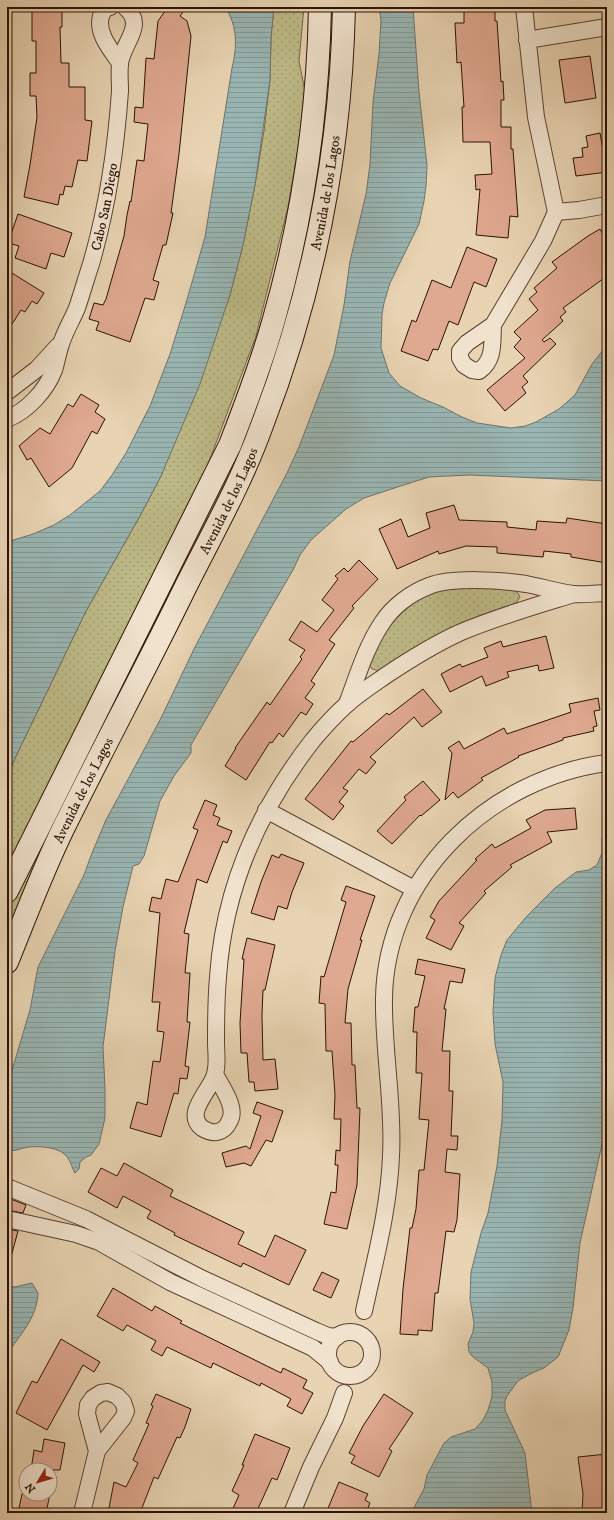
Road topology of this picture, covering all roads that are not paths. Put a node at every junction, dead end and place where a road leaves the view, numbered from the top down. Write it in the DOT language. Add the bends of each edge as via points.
graph roads {
  1 [pos="110,7"];
  2 [pos="124,7"];
  3 [pos="320,7"];
  4 [pos="344,7"];
  5 [pos="524,7"];
  6 [pos="607,27"];
  7 [pos="526,40"];
  8 [pos="120,63"];
  9 [pos="607,205"];
  10 [pos="556,212"];
  11 [pos="493,325"];
  12 [pos="61,344"];
  13 [pos="7,392"];
  14 [pos="7,420"];
  15 [pos="607,593"];
  16 [pos="574,594"];
  17 [pos="347,704"];
  18 [pos="607,763"];
  19 [pos="266,810"];
  20 [pos="414,889"];
  21 [pos="7,891"];
  22 [pos="7,962"];
  23 [pos="215,1074"];
  24 [pos="7,1187"];
  25 [pos="7,1219"];
  26 [pos="364,1311"];
  27 [pos="341,1334"];
  28 [pos="370,1344"];
  29 [pos="334,1367"];
  30 [pos="365,1370"];
  31 [pos="344,1393"];
  32 [pos="97,1450"];
  33 [pos="82,1513"];
  34 [pos="292,1513"];
  1 -- 8 [label="street" via="102,13 101,31"];
  2 -- 8 [label="street, Cabo San Diego" via="131,12 134,21 133,31 125,45"];
  3 -- 21 [label="street, Avenida de los Lagos" via="313,123 300,207 274,319 244,409 227,452"];
  4 -- 22 [label="street, Avenida de los Lagos" via="343,53 334,140 318,236 283,368 260,431 236,485 62,831"];
  5 -- 7 [label="street"];
  6 -- 7 [label="street"];
  7 -- 10 [label="street" via="536,117"];
  8 -- 12 [label="street, Cabo San Diego" via="120,90 106,202 91,264"];
  9 -- 10 [label="street"];
  10 -- 11 [label="street"];
  12 -- 13 [label="street, Cabo San Diego" via="37,369"];
  12 -- 14 [label="street, Cabo San Diego" via="53,371 42,391 26,408"];
  15 -- 16 [label="street"];
  16 -- 17 [label="street" via="459,633 400,667"];
  16 -- 17 [label="street" via="525,584 486,581 453,581 430,585 411,594 396,606 382,623 367,651"];
  17 -- 19 [label="street" via="314,739"];
  18 -- 20 [label="street" via="547,777 512,794 460,832 427,869"];
  19 -- 20 [label="street"];
  19 -- 23 [label="street" via="244,857 219,958"];
  20 -- 26 [label="street" via="401,916 392,944 386,977 384,1023 391,1156 386,1208"];
  24 -- 27 [label="street" via="86,1219 203,1279 309,1328 328,1336"];
  25 -- 29 [label="street" via="76,1234 99,1242 170,1282 314,1348"];
  26 -- 27 [label="street" via="353,1326"];
  26 -- 28 [label="street"];
  27 -- 28 [label="street" via="359,1334"];
  27 -- 29 [label="street" via="329,1348 328,1356"];
  28 -- 30 [label="street" via="372,1358"];
  29 -- 30 [label="street" via="344,1375 351,1376"];
  29 -- 31 [label="street" via="343,1382"];
  30 -- 31 [label="street"];
  31 -- 34 [label="street"];
  32 -- 33 [label="street"];
}
